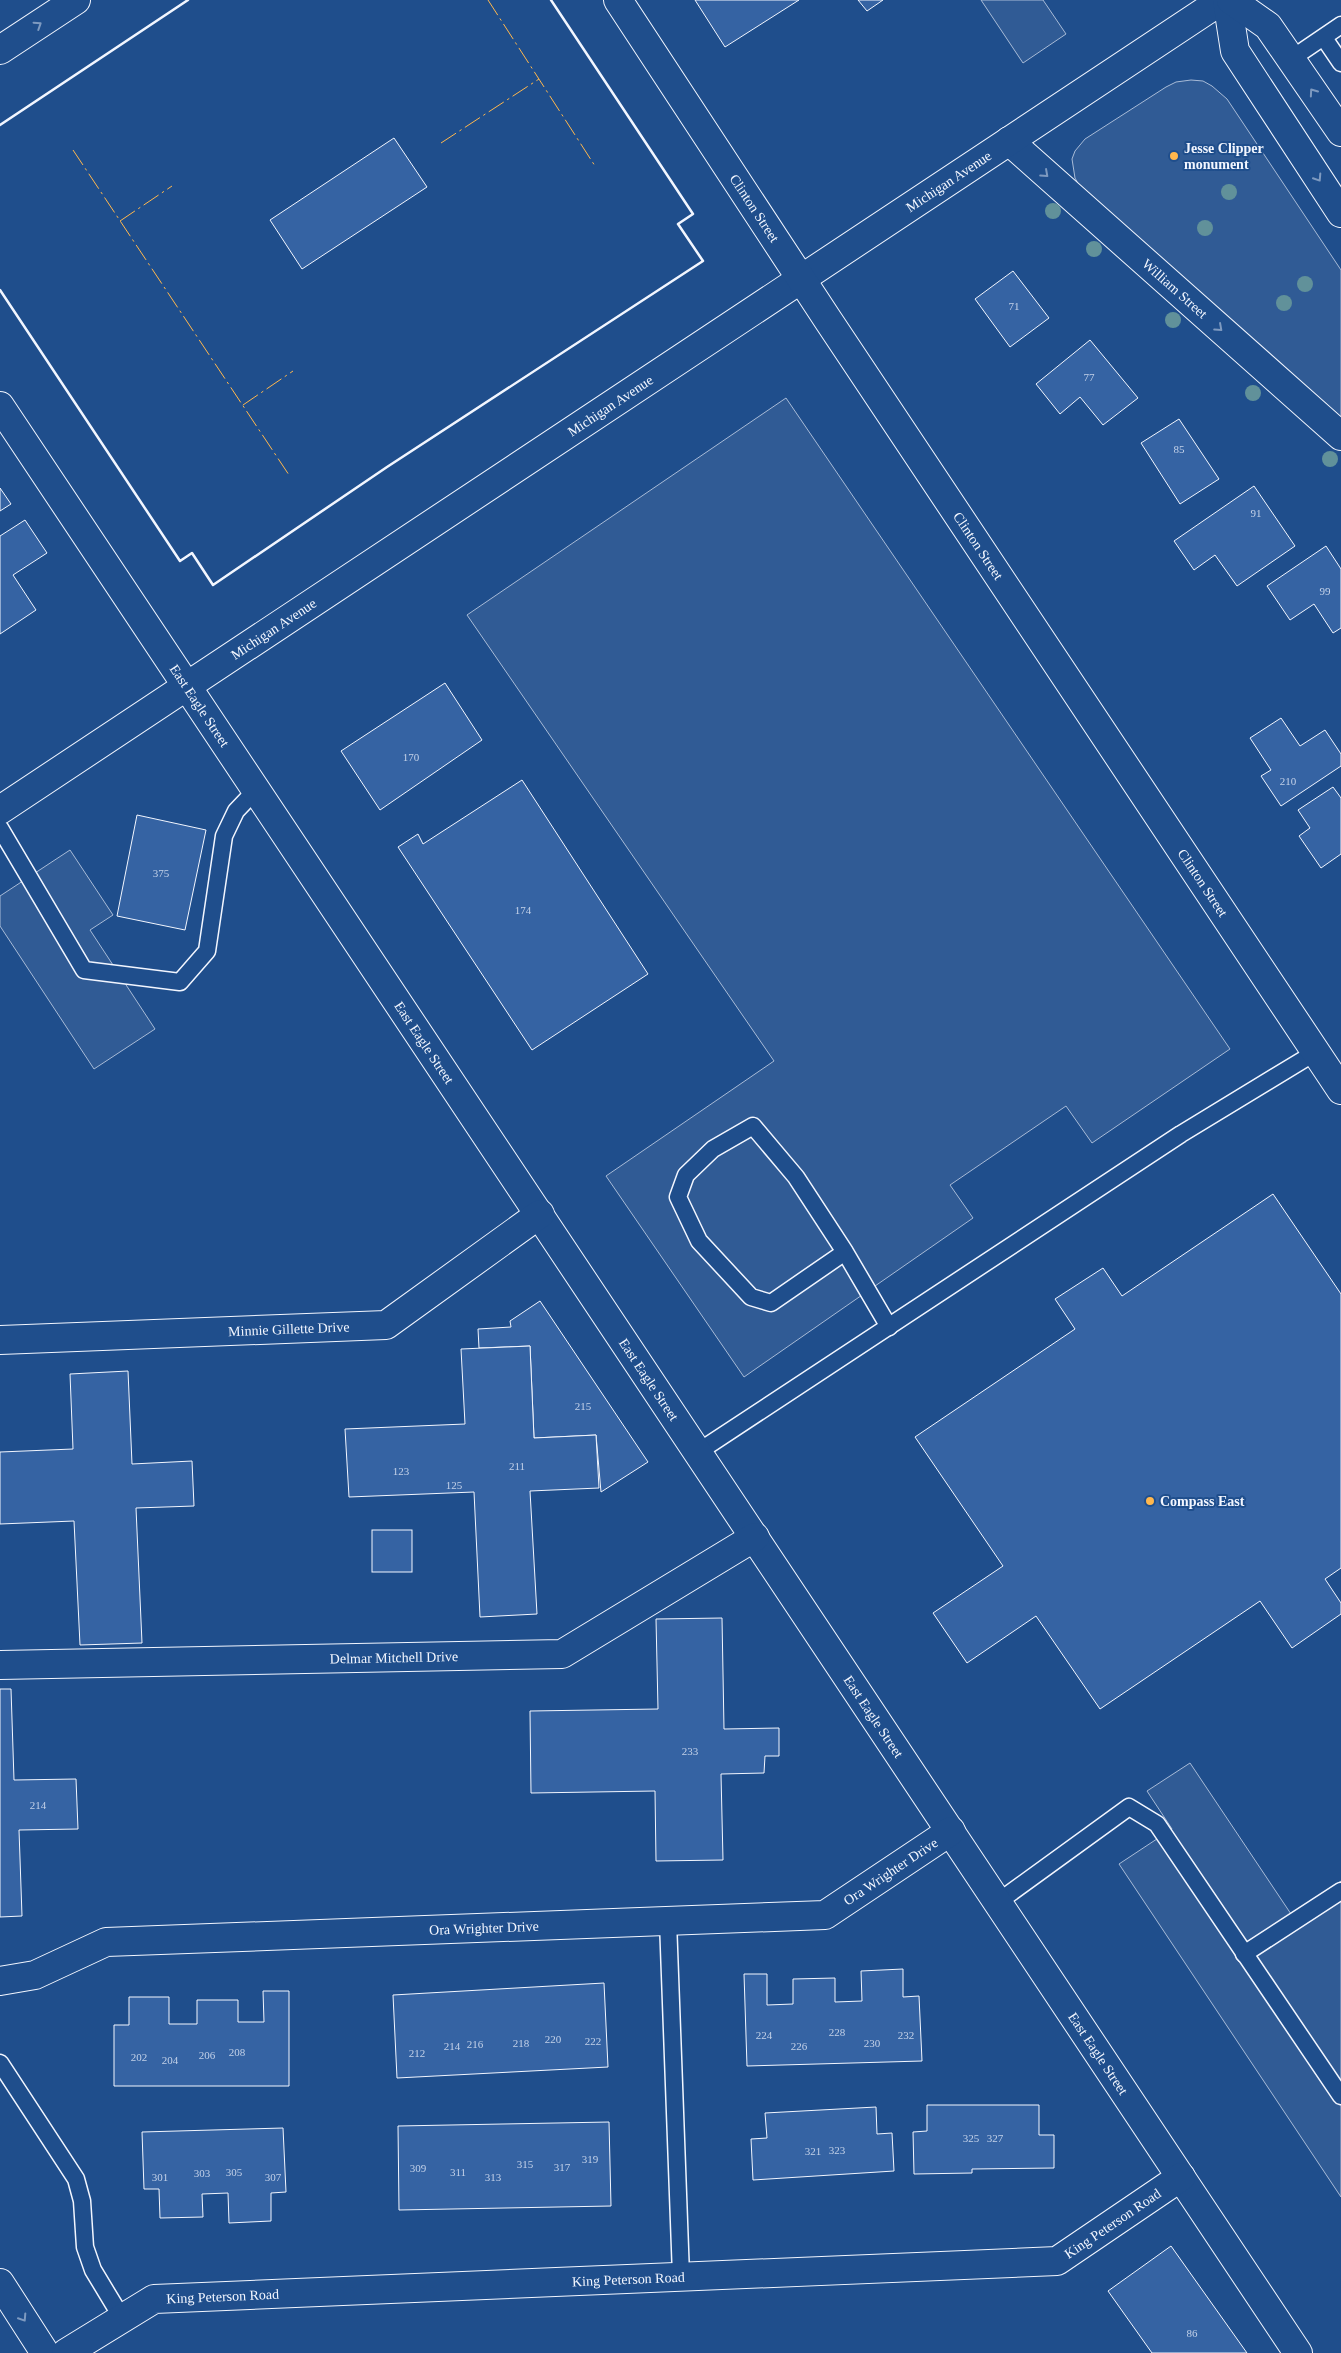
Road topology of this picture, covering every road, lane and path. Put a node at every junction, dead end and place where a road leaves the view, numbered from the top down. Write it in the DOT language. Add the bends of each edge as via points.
graph roads {
  1 [pos="76,0"];
  2 [pos="618,0"];
  3 [pos="1222,0"];
  4 [pos="1227,0"];
  5 [pos="1232,0"];
  6 [pos="1341,25"];
  7 [pos="1324,38"];
  8 [pos="0,50"];
  9 [pos="1291,59"];
  10 [pos="1341,62"];
  11 [pos="1341,132"];
  12 [pos="1009,141"];
  13 [pos="1341,213"];
  14 [pos="801,278"];
  15 [pos="1,409"];
  16 [pos="1341,436"];
  17 [pos="187,687"];
  18 [pos="256,790"];
  19 [pos="0,810"];
  20 [pos="0,828"];
  21 [pos="1316,1052"];
  22 [pos="1341,1090"];
  23 [pos="540,1214"];
  24 [pos="845,1252"];
  25 [pos="889,1327"];
  26 [pos="0,1340"];
  27 [pos="698,1452"];
  28 [pos="755,1537"];
  29 [pos="0,1665"];
  30 [pos="951,1831"];
  31 [pos="1341,1891"];
  32 [pos="998,1902"];
  33 [pos="668,1921"];
  34 [pos="1244,1954"];
  35 [pos="0,1981"];
  36 [pos="0,2063"];
  37 [pos="1341,2096"];
  38 [pos="1181,2177"];
  39 [pos="681,2276"];
  40 [pos="0,2283"];
  41 [pos="122,2318"];
  42 [pos="45,2353"];
  43 [pos="66,2353"];
  44 [pos="1298,2353"];
  8 -- 1 [label="main road, one-way"];
  2 -- 14 [label="main road, Clinton Street"];
  3 -- 12 [label="main road, Michigan Avenue"];
  4 -- 13 [label="main road, one-way" via="1235,51"];
  5 -- 9 [label="main road" via="1268,26"];
  6 -- 7 [label="lane"];
  7 -- 9 [label="lane"];
  7 -- 10 [label="lane"];
  11 -- 9 [label="main road, one-way"];
  12 -- 14 [label="main road, Michigan Avenue"];
  12 -- 16 [label="main road, William Street, one-way"];
  14 -- 17 [label="main road, Michigan Avenue"];
  14 -- 21 [label="main road, Clinton Street"];
  15 -- 17 [label="main road, East Eagle Street"];
  17 -- 18 [label="main road, East Eagle Street"];
  17 -- 19 [label="main road, Michigan Avenue"];
  18 -- 20 [label="lane" via="236,811 224,836 207,951 180,982 84,970"];
  18 -- 23 [label="main road, East Eagle Street"];
  21 -- 22 [label="main road, Clinton Street"];
  21 -- 25 [label="lane" via="1181,1134"];
  23 -- 26 [label="main road, Minnie Gillette Drive" via="386,1325"];
  23 -- 27 [label="main road, East Eagle Street"];
  24 -- 24 [label="lane" via="796,1177 753,1126 713,1149 686,1176 678,1197 699,1241 751,1298 772,1304"];
  24 -- 25 [label="lane"];
  25 -- 27 [label="lane"];
  27 -- 28 [label="main road, East Eagle Street"];
  28 -- 29 [label="main road, Delmar Mitchell Drive" via="562,1654"];
  28 -- 30 [label="main road, East Eagle Street"];
  30 -- 32 [label="main road, East Eagle Street"];
  30 -- 33 [label="main road, Ora Wrighter Drive" via="825,1915"];
  31 -- 34 [label="lane"];
  32 -- 34 [label="lane" via="1129,1807 1157,1824"];
  32 -- 38 [label="main road, East Eagle Street"];
  33 -- 35 [label="main road, Ora Wrighter Drive" via="106,1942 35,1974"];
  33 -- 39 [label="lane"];
  34 -- 37 [label="lane"];
  36 -- 41 [label="lane" via="76,2179 88,2255 93,2270"];
  38 -- 39 [label="main road, King Peterson Road" via="1057,2261"];
  38 -- 44 [label="main road, East Eagle Street"];
  39 -- 41 [label="main road, King Peterson Road" via="154,2299"];
  40 -- 42 [label="main road, one-way"];
  41 -- 43 [label="main road, King Peterson Road"];
}
